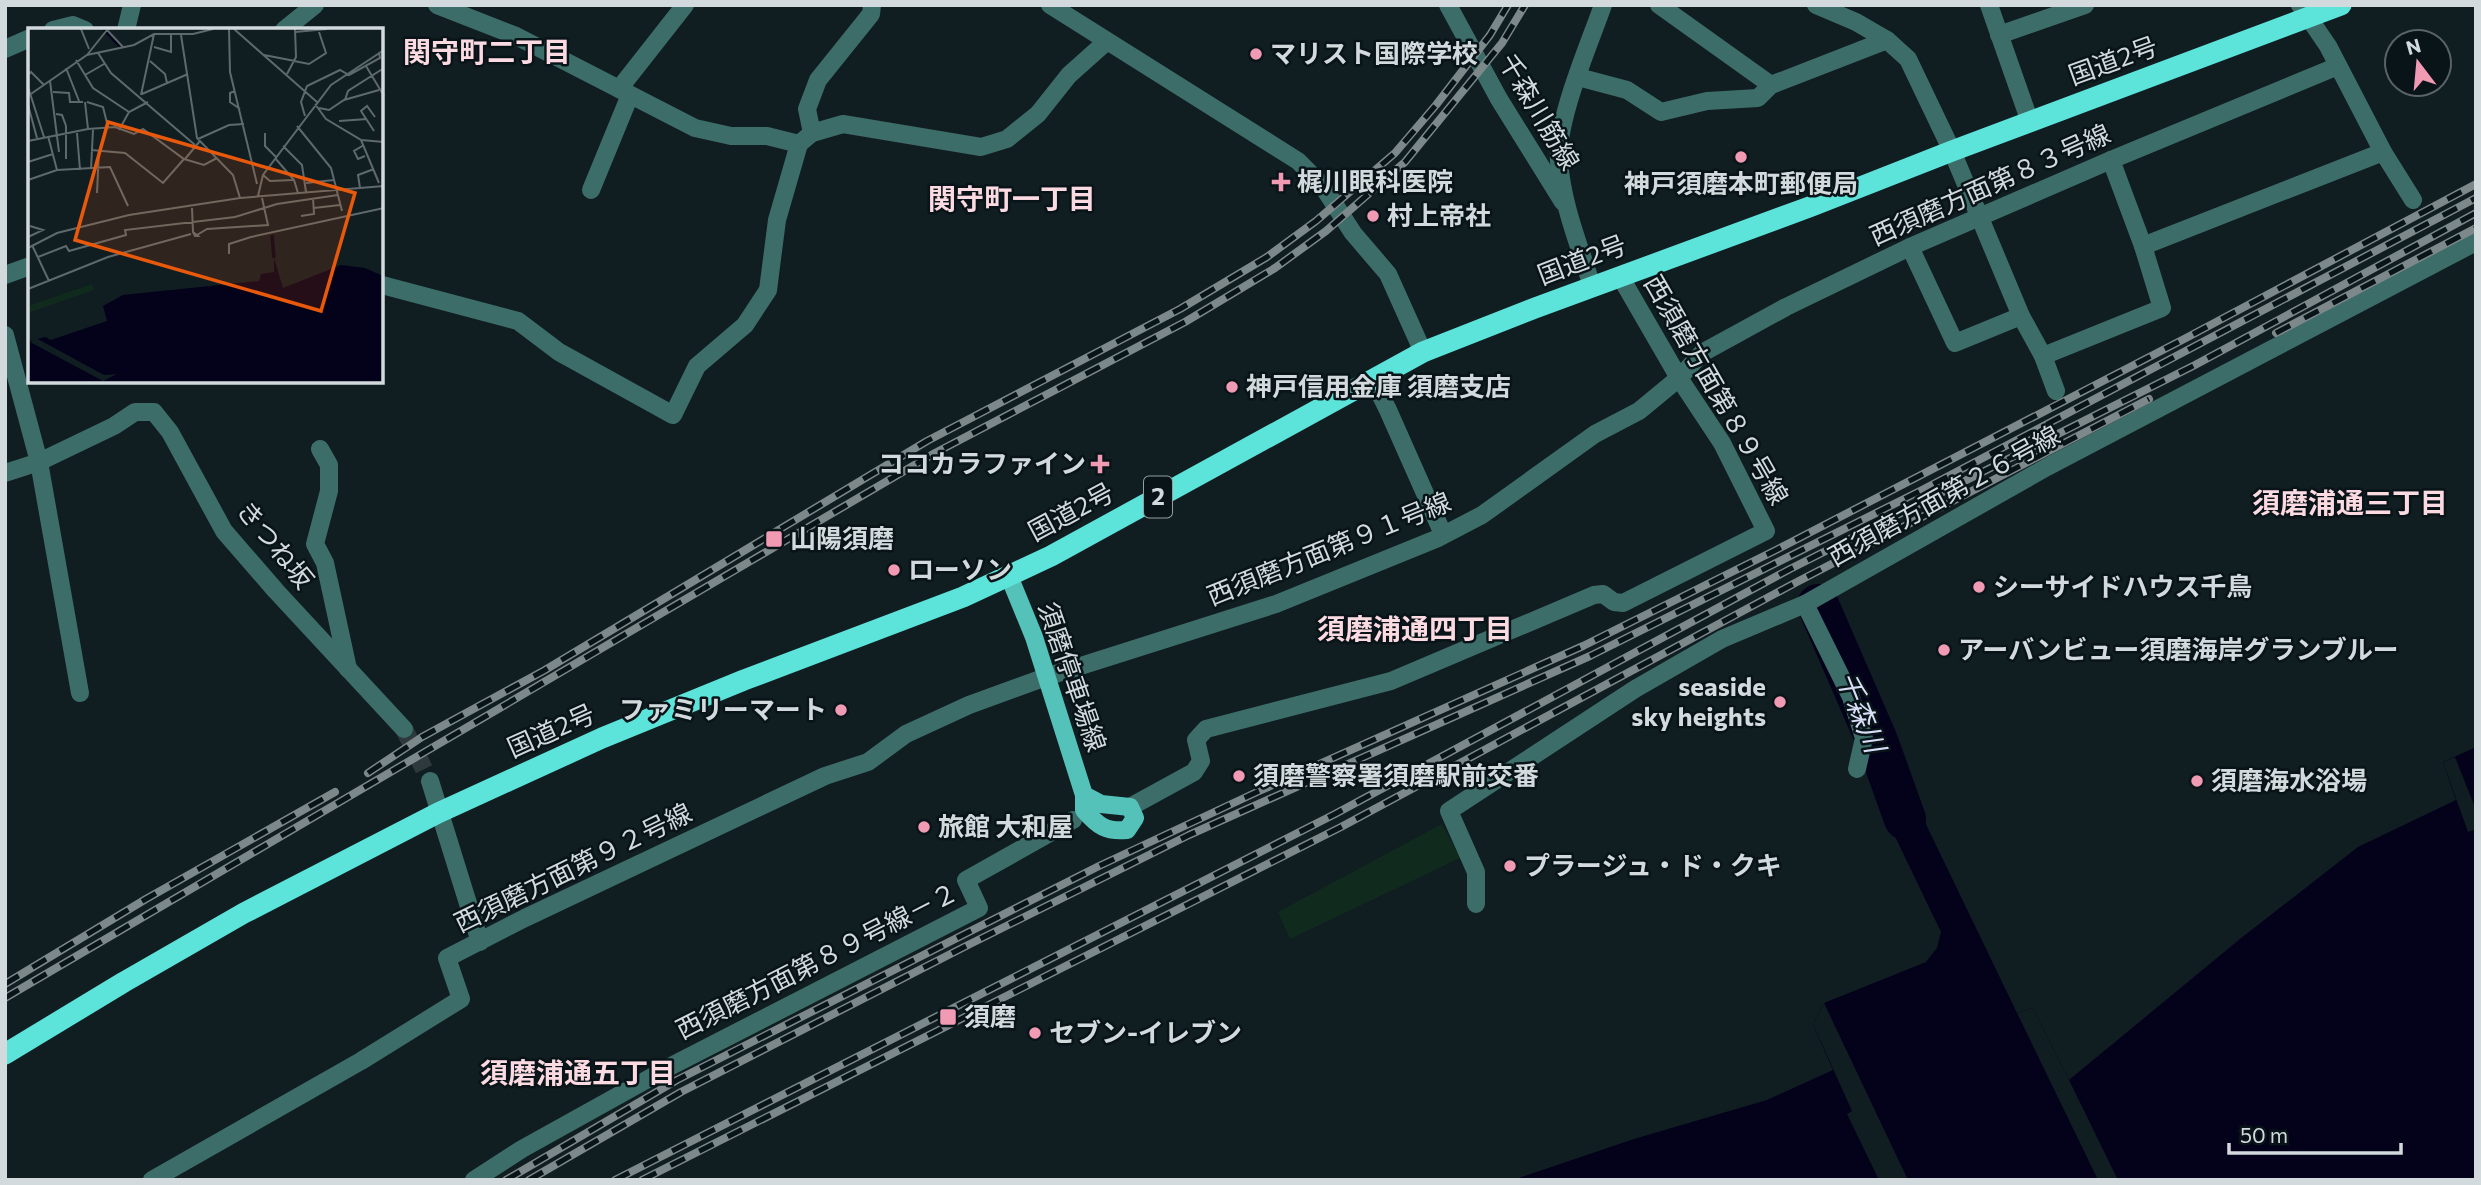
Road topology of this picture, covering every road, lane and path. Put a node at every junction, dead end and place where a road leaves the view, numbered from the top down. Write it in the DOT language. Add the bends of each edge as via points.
graph roads {
  1 [pos="132,5"];
  2 [pos="315,5"];
  3 [pos="437,5"];
  4 [pos="685,5"];
  5 [pos="872,5"];
  6 [pos="1050,5"];
  7 [pos="1448,5"];
  8 [pos="1603,5"];
  9 [pos="1659,5"];
  10 [pos="1816,5"];
  11 [pos="1989,5"];
  12 [pos="2085,5"];
  13 [pos="2341,5"];
  14 [pos="2304,12"];
  15 [pos="61,28"];
  16 [pos="80,28"];
  17 [pos="126,28"];
  18 [pos="286,28"];
  19 [pos="2000,35"];
  20 [pos="28,38"];
  21 [pos="1887,40"];
  22 [pos="7,42"];
  23 [pos="1106,42"];
  24 [pos="2338,66"];
  25 [pos="1578,77"];
  26 [pos="1771,85"];
  27 [pos="624,92"];
  28 [pos="2030,122"];
  29 [pos="806,138"];
  30 [pos="1952,151"];
  31 [pos="2384,152"];
  32 [pos="2111,160"];
  33 [pos="591,190"];
  34 [pos="2413,200"];
  35 [pos="1567,208"];
  36 [pos="1980,216"];
  37 [pos="2476,242"];
  38 [pos="2143,246"];
  39 [pos="1910,247"];
  40 [pos="28,267"];
  41 [pos="5,275"];
  42 [pos="1620,276"];
  43 [pos="383,285"];
  44 [pos="1592,286"];
  45 [pos="2021,316"];
  46 [pos="5,335"];
  47 [pos="1423,352"];
  48 [pos="2043,356"];
  49 [pos="1679,379"];
  50 [pos="1373,380"];
  51 [pos="2056,391"];
  52 [pos="320,449"];
  53 [pos="39,462"];
  54 [pos="5,473"];
  55 [pos="1443,534"];
  56 [pos="1009,576"];
  57 [pos="1805,604"];
  58 [pos="348,669"];
  59 [pos="1046,677"];
  60 [pos="80,693"];
  61 [pos="404,729"];
  62 [pos="1857,769"];
  63 [pos="430,781"];
  64 [pos="1084,795"];
  65 [pos="1130,807"];
  66 [pos="438,813"];
  67 [pos="1073,820"];
  68 [pos="1476,904"];
  69 [pos="480,942"];
  70 [pos="5,1054"];
  71 [pos="152,1180"];
  72 [pos="474,1180"];
  1 -- 17 [label="street"];
  2 -- 18 [label="street"];
  3 -- 27 [label="street" via="516,36"];
  4 -- 27 [label="street"];
  5 -- 29 [label="street" via="871,14 818,80 807,109"];
  6 -- 23 [label="street"];
  7 -- 35 [label="street, 千森川筋線" via="1499,99"];
  8 -- 25 [label="street"];
  9 -- 26 [label="street"];
  10 -- 21 [label="street"];
  11 -- 19 [label="street"];
  12 -- 19 [label="street"];
  13 -- 14 [label="highway, 国道2号 / 2"];
  14 -- 24 [label="street"];
  14 -- 28 [label="highway, 国道2号 / 2"];
  15 -- 16 [label="street"];
  19 -- 28 [label="street"];
  20 -- 22 [label="street"];
  21 -- 26 [label="street"];
  21 -- 30 [label="street" via="1908,59"];
  23 -- 29 [label="street" via="1069,75 1038,114 1007,139 981,147 844,124"];
  23 -- 47 [label="street" via="1298,161 1322,185 1353,233 1388,274"];
  24 -- 31 [label="street"];
  24 -- 32 [label="street, 西須磨方面第８３号線"];
  25 -- 26 [label="street" via="1627,90 1661,113 1707,101 1758,98"];
  25 -- 35 [label="street" via="1559,159"];
  27 -- 29 [label="street" via="695,128 731,136"];
  27 -- 33 [label="street"];
  28 -- 30 [label="highway, 国道2号 / 2"];
  29 -- 43 [label="street" via="777,220 768,290 745,325 697,366 673,415 559,352 518,321"];
  30 -- 36 [label="street"];
  30 -- 42 [label="highway, 国道2号 / 2"];
  31 -- 34 [label="street"];
  31 -- 38 [label="street"];
  32 -- 36 [label="street, 西須磨方面第８３号線"];
  32 -- 38 [label="street"];
  35 -- 44 [label="street"];
  36 -- 39 [label="street, 西須磨方面第８３号線"];
  36 -- 45 [label="street"];
  37 -- 57 [label="street, 西須磨方面第２６号線" via="2047,467"];
  38 -- 48 [label="street" via="2162,308"];
  39 -- 45 [label="street" via="1955,343"];
  39 -- 49 [label="street, 西須磨方面第８３号線" via="1702,353"];
  40 -- 41 [label="street"];
  42 -- 44 [label="highway, 国道2号 / 2"];
  42 -- 49 [label="street, 西須磨方面第８９号線"];
  44 -- 47 [label="highway, 国道2号 / 2"];
  45 -- 48 [label="street"];
  46 -- 53 [label="street"];
  47 -- 50 [label="highway, 国道2号 / 2"];
  48 -- 51 [label="street"];
  49 -- 55 [label="street, 西須磨方面第９１号線" via="1639,411 1595,434 1482,515"];
  49 -- 65 [label="street, 西須磨方面第８９号線" via="1722,443 1766,531 1623,603 1594,595 1391,681 1206,729 1196,740 1201,761 1194,772"];
  50 -- 55 [label="street"];
  50 -- 56 [label="highway, 国道2号 / 2"];
  52 -- 58 [label="street" via="330,465 329,491 315,544 325,563"];
  53 -- 54 [label="street"];
  53 -- 58 [label="street, きつね坂" via="135,412 154,412 170,432 224,531"];
  53 -- 60 [label="street"];
  55 -- 59 [label="street, 西須磨方面第９１号線" via="1276,604"];
  56 -- 59 [label="main road, 須磨停車場線"];
  56 -- 66 [label="highway, 国道2号 / 2" via="602,738"];
  57 -- 62 [label="street" via="1861,727 1864,738"];
  57 -- 68 [label="street, 西須磨方面第２６号線" via="1722,639 1635,688 1448,811 1476,872"];
  58 -- 61 [label="street, きつね坂"];
  59 -- 64 [label="main road, 須磨停車場線"];
  59 -- 69 [label="street, 西須磨方面第９２号線" via="906,734 868,762 825,776"];
  63 -- 66 [label="street"];
  64 -- 65 [label="main road" via="1101,804"];
  64 -- 65 [label="main road, 須磨停車場線" via="1084,810 1097,826 1111,832 1127,830 1135,818"];
  66 -- 69 [label="street"];
  66 -- 70 [label="highway, 国道2号 / 2" via="244,913"];
  67 -- 72 [label="street, 西須磨方面第８９号線－２" via="966,880 979,908 675,1063"];
  69 -- 71 [label="street, 西須磨方面第９２号線" via="447,958 461,999"];
}
